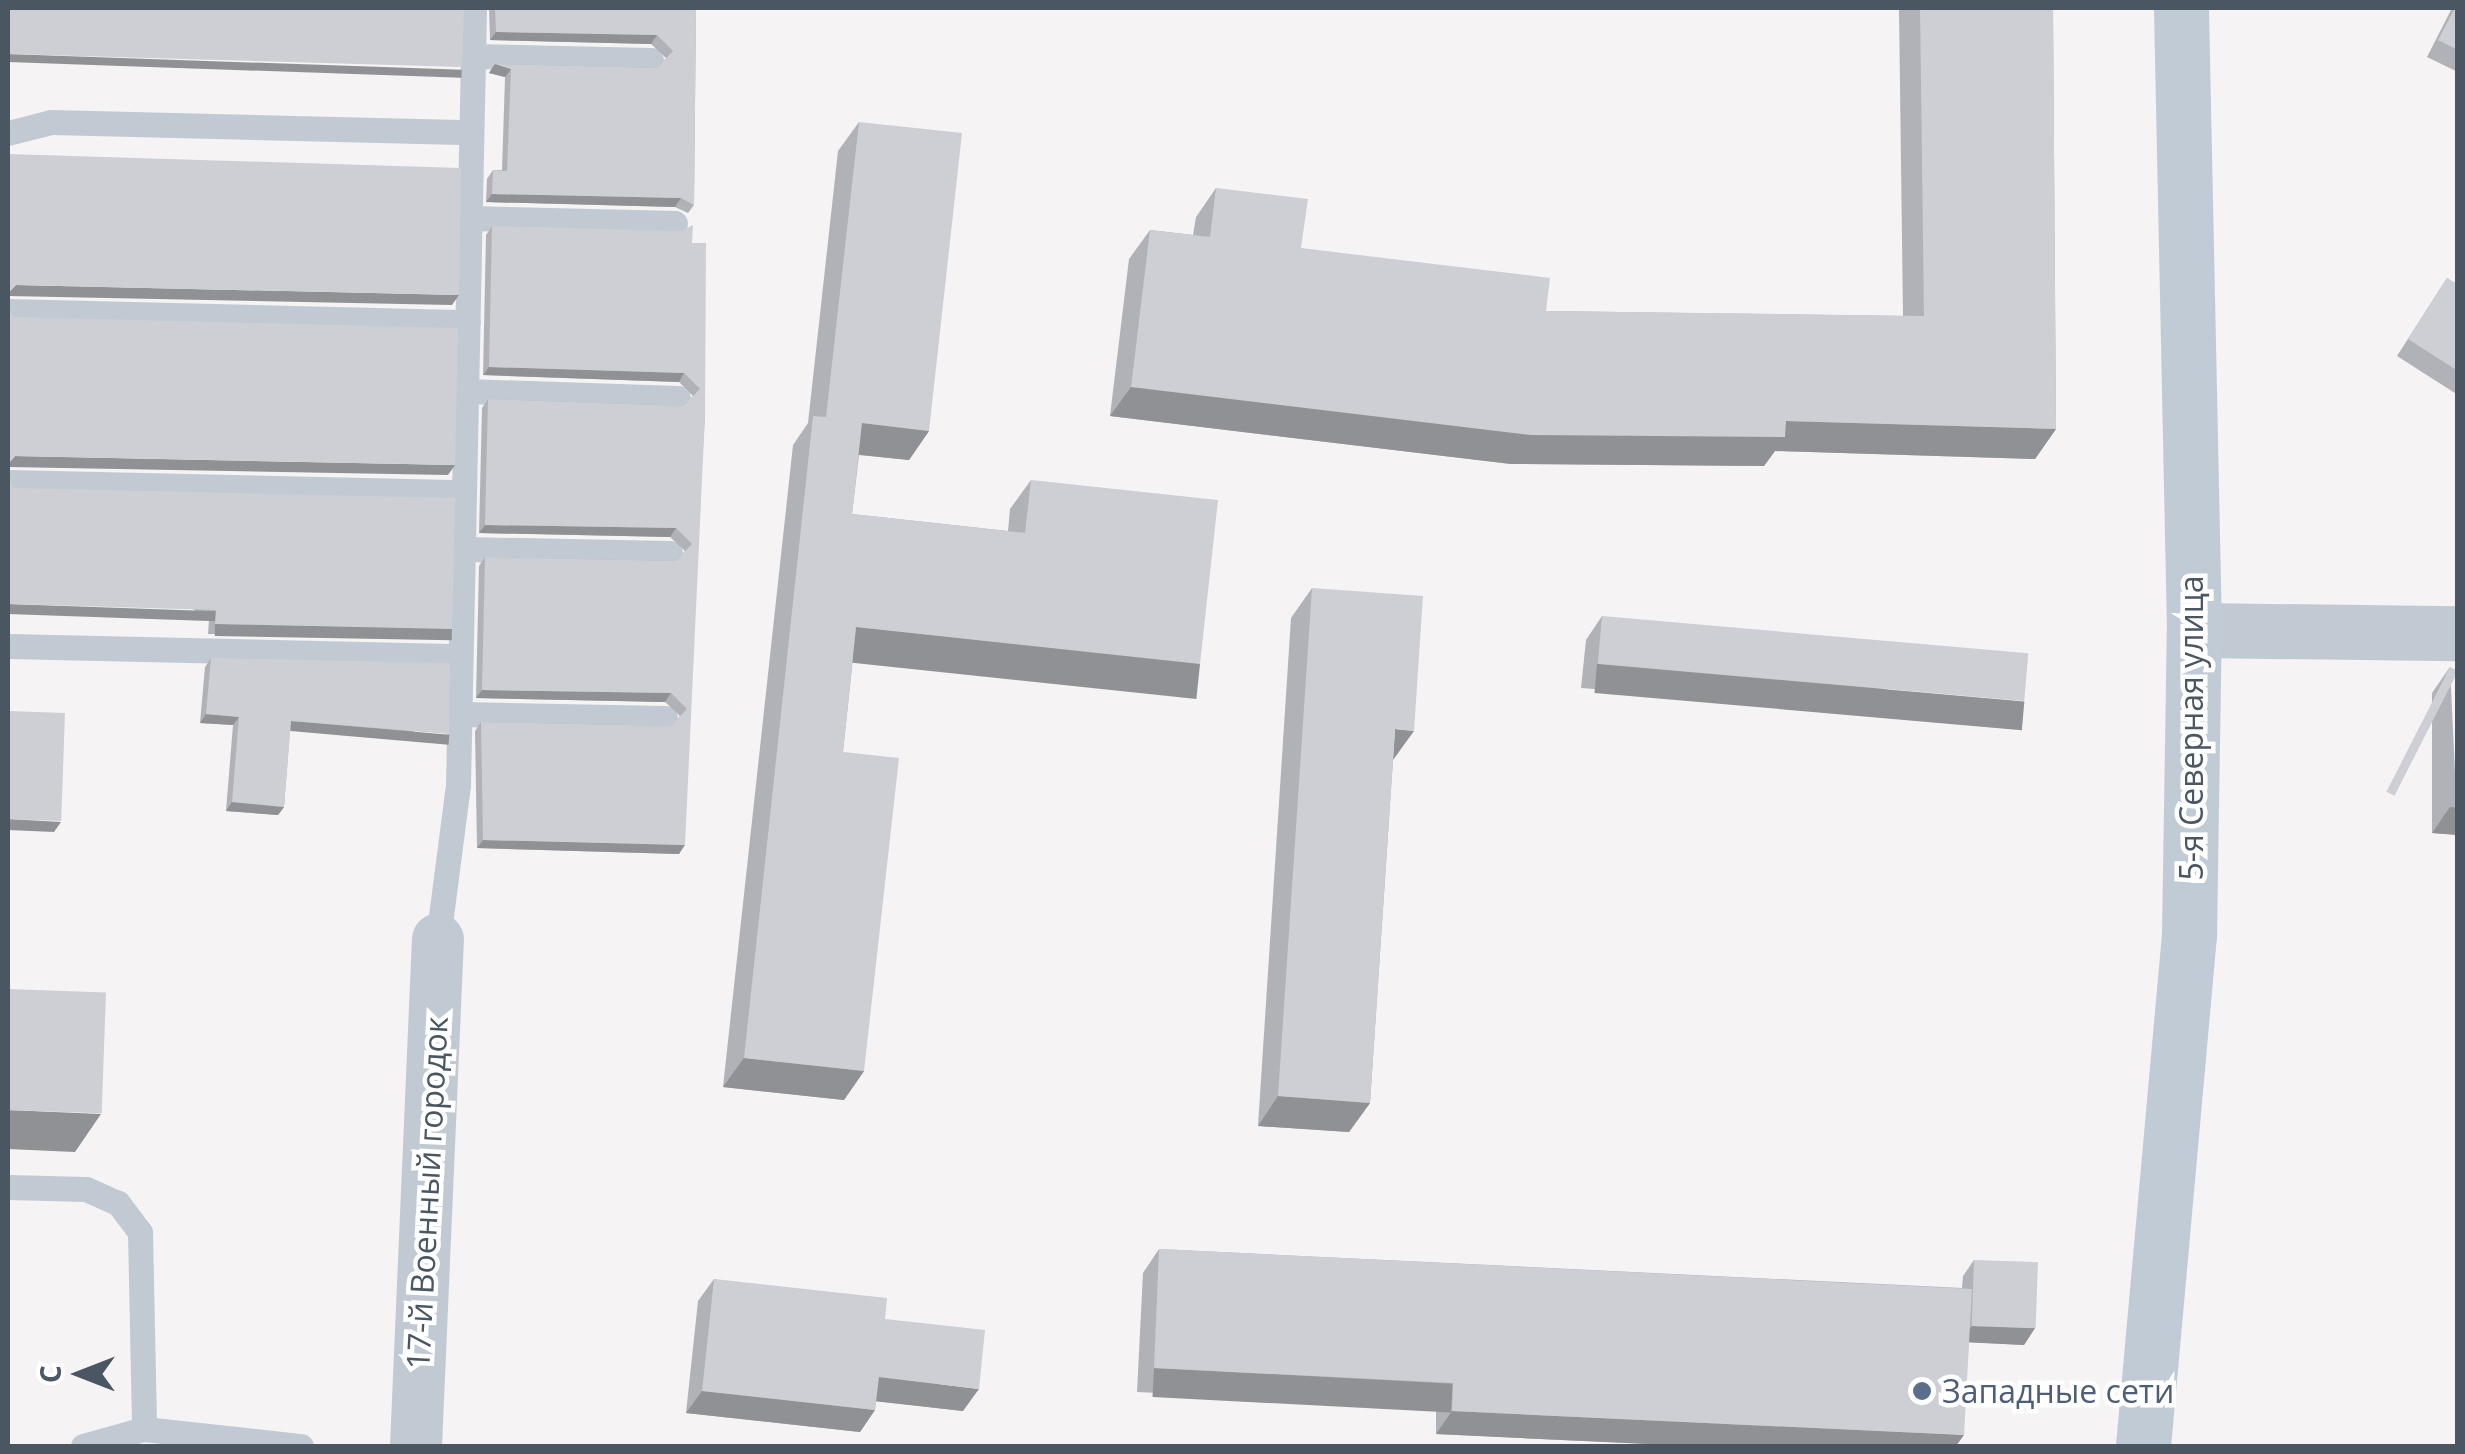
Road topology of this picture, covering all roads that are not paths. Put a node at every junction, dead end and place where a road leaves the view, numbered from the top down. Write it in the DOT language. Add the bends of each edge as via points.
graph roads {
  1 [pos="474,8"];
  2 [pos="2181,8"];
  3 [pos="473,56"];
  4 [pos="651,60"];
  5 [pos="472,132"];
  6 [pos="8,133"];
  7 [pos="470,218"];
  8 [pos="675,223"];
  9 [pos="8,312"];
  10 [pos="468,322"];
  11 [pos="466,391"];
  12 [pos="678,398"];
  13 [pos="8,482"];
  14 [pos="464,492"];
  15 [pos="462,549"];
  16 [pos="670,553"];
  17 [pos="2194,630"];
  18 [pos="2458,633"];
  19 [pos="8,646"];
  20 [pos="460,656"];
  21 [pos="460,714"];
  22 [pos="665,718"];
  23 [pos="438,939"];
  24 [pos="8,1187"];
  25 [pos="144,1429"];
  26 [pos="82,1446"];
  27 [pos="301,1446"];
  28 [pos="416,1446"];
  29 [pos="2143,1446"];
  1 -- 3 [label="lane"];
  2 -- 17 [label="main road, 5-я Северная улица"];
  3 -- 4 [label="lane"];
  3 -- 5 [label="lane"];
  5 -- 6 [label="lane" via="51,122"];
  5 -- 7 [label="lane"];
  7 -- 8 [label="lane"];
  7 -- 10 [label="lane"];
  9 -- 10 [label="lane"];
  10 -- 11 [label="lane"];
  11 -- 12 [label="lane"];
  11 -- 14 [label="lane"];
  13 -- 14 [label="lane"];
  14 -- 15 [label="lane"];
  15 -- 16 [label="lane"];
  15 -- 20 [label="lane"];
  17 -- 18 [label="street"];
  17 -- 29 [label="main road, 5-я Северная улица" via="2190,935"];
  19 -- 20 [label="lane"];
  20 -- 21 [label="lane"];
  21 -- 22 [label="lane"];
  21 -- 23 [label="lane"];
  23 -- 28 [label="street, 17-й Военный городок"];
  24 -- 25 [label="lane" via="86,1189 118,1203 140,1232"];
  25 -- 26 [label="lane"];
  25 -- 27 [label="lane"];
}
